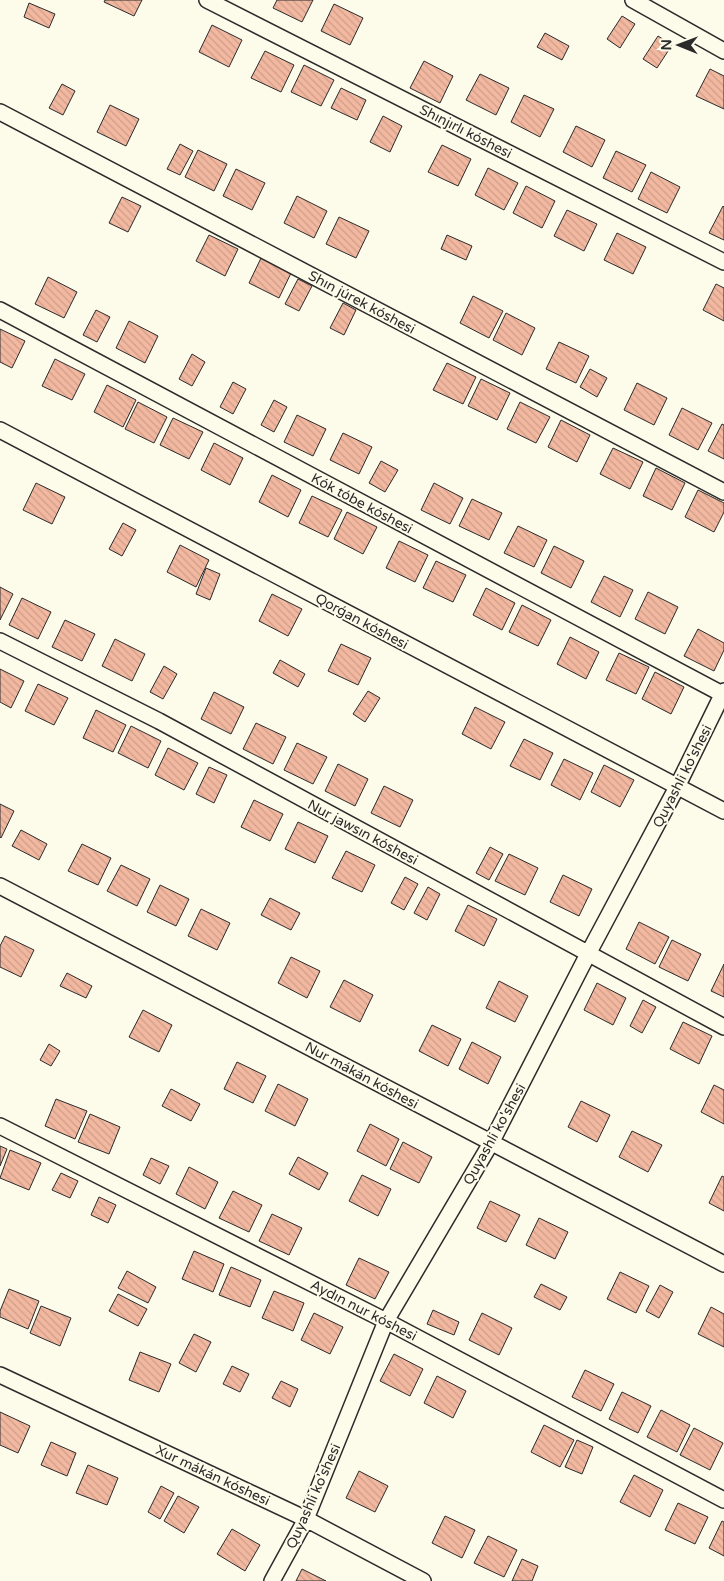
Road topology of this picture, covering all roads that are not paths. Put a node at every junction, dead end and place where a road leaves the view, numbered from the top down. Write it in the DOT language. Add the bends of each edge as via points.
graph roads {
  1 [pos="207,0"];
  2 [pos="632,0"];
  3 [pos="724,51"];
  4 [pos="0,112"];
  5 [pos="724,262"];
  6 [pos="0,310"];
  7 [pos="0,430"];
  8 [pos="724,492"];
  9 [pos="0,641"];
  10 [pos="724,694"];
  11 [pos="678,787"];
  12 [pos="724,811"];
  13 [pos="0,886"];
  14 [pos="588,954"];
  15 [pos="724,1027"];
  16 [pos="0,1126"];
  17 [pos="491,1143"];
  18 [pos="724,1264"];
  19 [pos="386,1321"];
  20 [pos="0,1375"];
  21 [pos="724,1500"];
  22 [pos="306,1519"];
  23 [pos="272,1581"];
  24 [pos="423,1581"];
  1 -- 5 [label="street, Shınjırlı kóshesi"];
  2 -- 3 [label="street"];
  4 -- 8 [label="street, Shın júrek kóshesi"];
  6 -- 10 [label="street, Kók tóbe kóshesi"];
  7 -- 11 [label="street, Qorǵan kóshesi"];
  9 -- 14 [label="street, Nur jawsın kóshesi" via="159,721"];
  10 -- 11 [label="street, Quyashli ko'shesi"];
  11 -- 12 [label="street, Qorǵan kóshesi"];
  11 -- 14 [label="street, Quyashli ko'shesi"];
  13 -- 17 [label="street, Nur mákán kóshesi"];
  14 -- 15 [label="street, Nur jawsın kóshesi"];
  14 -- 17 [label="street, Quyashli ko'shesi"];
  16 -- 19 [label="street, Aydın nur kóshesi"];
  17 -- 18 [label="street, Nur mákán kóshesi"];
  17 -- 19 [label="street, Quyashli ko'shesi"];
  19 -- 21 [label="street, Aydın nur kóshesi"];
  19 -- 22 [label="street, Quyashli ko'shesi"];
  20 -- 22 [label="street, Xur mákán kóshesi"];
  22 -- 23 [label="street, Quyashli ko'shesi"];
  22 -- 24 [label="street, Xur mákán kóshesi"];
}
